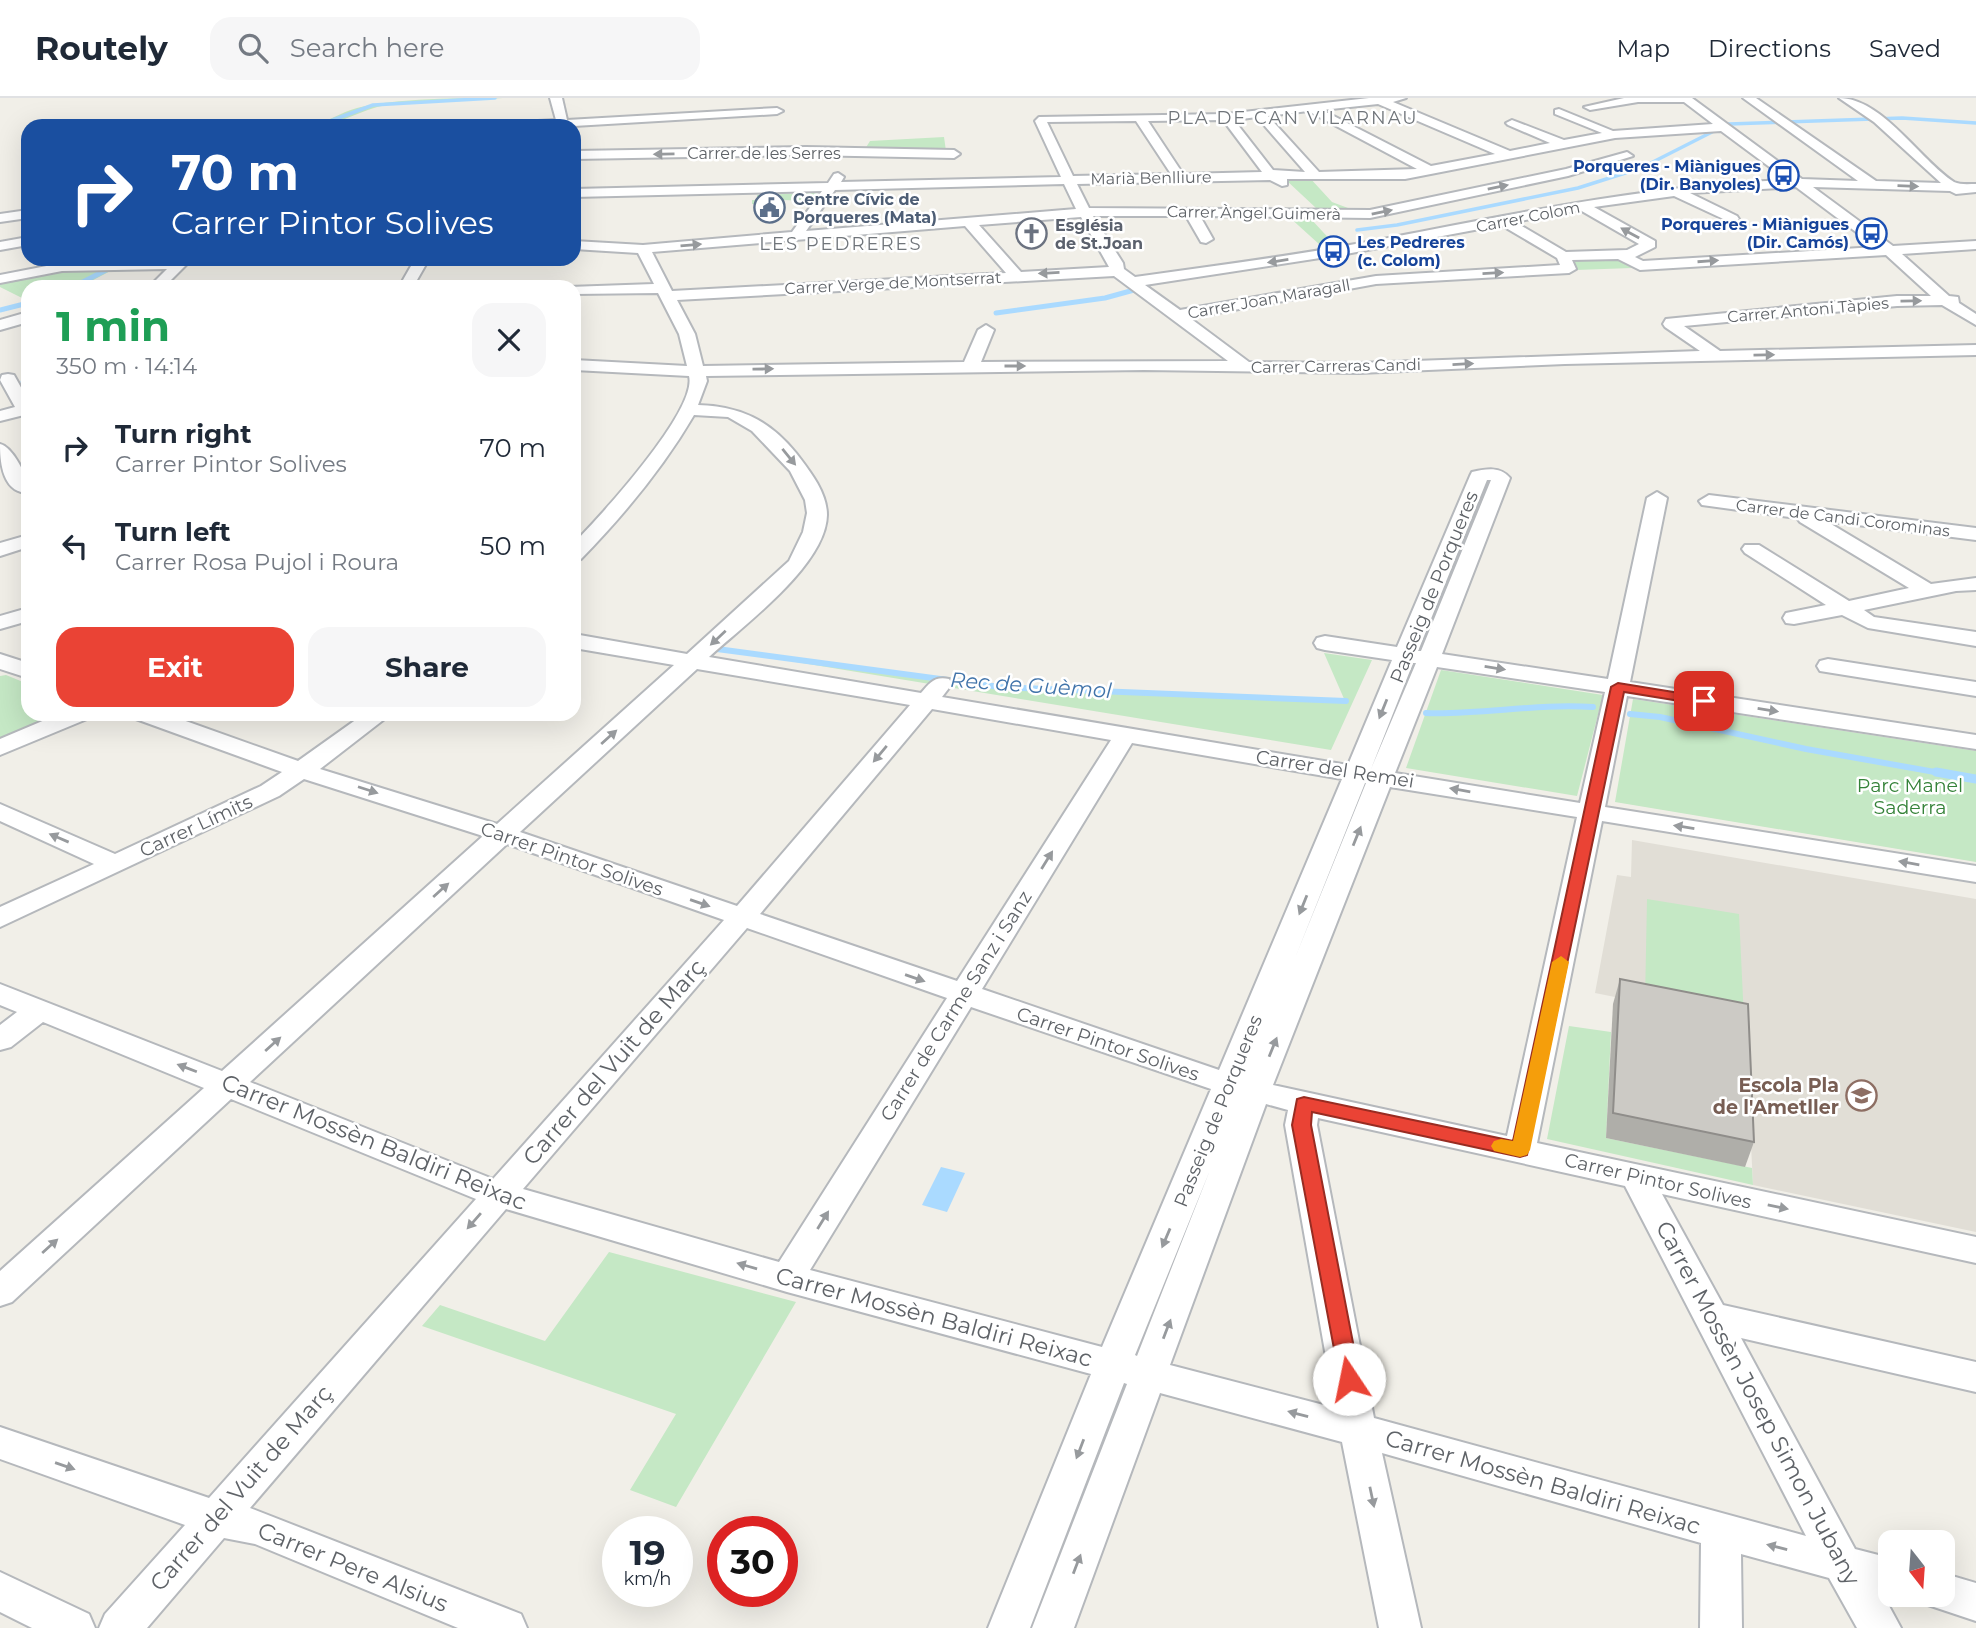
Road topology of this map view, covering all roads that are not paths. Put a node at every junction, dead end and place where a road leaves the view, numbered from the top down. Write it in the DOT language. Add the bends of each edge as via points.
graph roads {
  1 [pos="1400,98"];
  2 [pos="1686,98"];
  3 [pos="1749,98"];
  4 [pos="1844,98"];
  5 [pos="1381,100"];
  6 [pos="1595,101"];
  7 [pos="1312,109"];
  8 [pos="777,111"];
  9 [pos="1559,112"];
  10 [pos="1260,114"];
  11 [pos="1139,117"];
  12 [pos="1226,117"];
  13 [pos="1878,120"];
  14 [pos="1512,123"];
  15 [pos="581,124"];
  16 [pos="1724,127"];
  17 [pos="1615,134"];
  18 [pos="1240,136"];
  19 [pos="952,138"];
  20 [pos="1563,144"];
  21 [pos="809,145"];
  22 [pos="859,146"];
  23 [pos="1529,151"];
  24 [pos="581,154"];
  25 [pos="954,154"];
  26 [pos="1509,155"];
  27 [pos="1627,156"];
  28 [pos="1431,171"];
  29 [pos="1568,172"];
  30 [pos="1315,175"];
  31 [pos="1275,176"];
  32 [pos="1179,177"];
  33 [pos="790,178"];
  34 [pos="1069,180"];
  35 [pos="956,183"];
  36 [pos="1799,183"];
  37 [pos="1871,184"];
  38 [pos="831,187"];
  39 [pos="1950,187"];
  40 [pos="1976,188"];
  41 [pos="1677,192"];
  42 [pos="581,195"];
  43 [pos="1618,199"];
  44 [pos="1976,201"];
  45 [pos="1431,202"];
  46 [pos="1582,206"];
  47 [pos="894,211"];
  48 [pos="1084,212"];
  49 [pos="1191,212"];
  50 [pos="1316,214"];
  51 [pos="21,215"];
  52 [pos="0,218"];
  53 [pos="1732,219"];
  54 [pos="969,222"];
  55 [pos="1505,222"];
  56 [pos="888,229"];
  57 [pos="796,236"];
  58 [pos="1206,239"];
  59 [pos="1339,239"];
  60 [pos="21,242"];
  61 [pos="1,244"];
  62 [pos="581,245"];
  63 [pos="1976,245"];
  64 [pos="643,249"];
  65 [pos="1888,249"];
  66 [pos="1621,254"];
  67 [pos="1566,262"];
  68 [pos="81,266"];
  69 [pos="178,266"];
  70 [pos="1640,266"];
  71 [pos="1117,271"];
  72 [pos="1016,275"];
  73 [pos="0,279"];
  74 [pos="163,280"];
  75 [pos="1376,280"];
  76 [pos="1134,282"];
  77 [pos="581,290"];
  78 [pos="666,292"];
  79 [pos="1976,300"];
  80 [pos="1944,301"];
  81 [pos="1179,315"];
  82 [pos="21,319"];
  83 [pos="1976,320"];
  84 [pos="1672,322"];
  85 [pos="0,325"];
  86 [pos="986,330"];
  87 [pos="0,332"];
  88 [pos="21,335"];
  89 [pos="1976,350"];
  90 [pos="1717,356"];
  91 [pos="581,366"];
  92 [pos="971,366"];
  93 [pos="1247,367"];
  94 [pos="695,371"];
  95 [pos="688,410"];
  96 [pos="21,411"];
  97 [pos="0,415"];
  98 [pos="0,449"];
  99 [pos="21,479"];
  100 [pos="21,486"];
  101 [pos="0,492"];
  102 [pos="1657,498"];
  103 [pos="1709,501"];
  104 [pos="1796,512"];
  105 [pos="1976,534"];
  106 [pos="21,543"];
  107 [pos="581,547"];
  108 [pos="1752,549"];
  109 [pos="0,550"];
  110 [pos="1966,584"];
  111 [pos="1927,590"];
  112 [pos="1976,597"];
  113 [pos="1845,608"];
  114 [pos="21,616"];
  115 [pos="1794,618"];
  116 [pos="0,623"];
  117 [pos="1976,639"];
  118 [pos="581,642"];
  119 [pos="1325,643"];
  120 [pos="1417,656"];
  121 [pos="694,660"];
  122 [pos="1828,666"];
  123 [pos="1618,687"];
  124 [pos="1976,689"];
  125 [pos="932,693"];
  126 [pos="63,721"];
  127 [pos="165,721"];
  128 [pos="370,721"];
  129 [pos="1126,734"];
  130 [pos="1976,742"];
  131 [pos="0,748"];
  132 [pos="303,770"];
  133 [pos="1368,775"];
  134 [pos="0,812"];
  135 [pos="1593,812"];
  136 [pos="502,834"];
  137 [pos="117,864"];
  138 [pos="1976,874"];
  139 [pos="0,918"];
  140 [pos="741,918"];
  141 [pos="0,994"];
  142 [pos="964,995"];
  143 [pos="38,1010"];
  144 [pos="0,1040"];
  145 [pos="228,1084"];
  146 [pos="1242,1088"];
  147 [pos="1304,1104"];
  148 [pos="1520,1150"];
  149 [pos="1637,1177"];
  150 [pos="497,1194"];
  151 [pos="1976,1250"];
  152 [pos="787,1278"];
  153 [pos="0,1292"];
  154 [pos="1711,1317"];
  155 [pos="1113,1365"];
  156 [pos="1149,1376"];
  157 [pos="1976,1377"];
  158 [pos="1358,1430"];
  159 [pos="0,1443"];
  160 [pos="215,1518"];
  161 [pos="1721,1532"];
  162 [pos="1842,1564"];
  163 [pos="1878,1574"];
  164 [pos="0,1591"];
  165 [pos="1955,1595"];
  166 [pos="1976,1601"];
  167 [pos="74,1628"];
  168 [pos="120,1628"];
  169 [pos="506,1628"];
  170 [pos="1010,1628"];
  171 [pos="1053,1628"];
  172 [pos="1400,1628"];
  173 [pos="1721,1628"];
  174 [pos="1880,1628"];
  1 -- 5 [label="street"];
  2 -- 6 [label="street"];
  2 -- 16 [label="street"];
  3 -- 37 [label="street"];
  4 -- 13 [label="street"];
  5 -- 7 [label="street"];
  5 -- 26 [label="street"];
  7 -- 10 [label="street"];
  7 -- 28 [label="street"];
  8 -- 15 [label="street"];
  9 -- 17 [label="street"];
  10 -- 12 [label="street"];
  10 -- 30 [label="street"];
  11 -- 12 [label="street"];
  11 -- 32 [label="street"];
  11 -- 34 [label="street" via="1043,119"];
  12 -- 18 [label="street"];
  13 -- 39 [label="street"];
  14 -- 20 [label="street"];
  16 -- 17 [label="street, Marià Benlliure"];
  16 -- 36 [label="street"];
  17 -- 20 [label="street, Marià Benlliure"];
  18 -- 31 [label="street"];
  19 -- 25 [label="street"];
  20 -- 23 [label="street, Marià Benlliure"];
  21 -- 22 [label="street, Carrer de les Serres"];
  21 -- 24 [label="street, Carrer de les Serres, one-way"];
  21 -- 33 [label="street"];
  22 -- 25 [label="street, Carrer de les Serres"];
  22 -- 38 [label="street"];
  23 -- 26 [label="street, Marià Benlliure"];
  23 -- 29 [label="street"];
  25 -- 35 [label="street"];
  26 -- 28 [label="street, Marià Benlliure"];
  27 -- 29 [label="street"];
  28 -- 45 [label="street, Marià Benlliure"];
  29 -- 43 [label="street"];
  45 -- 29 [label="street, one-way"];
  30 -- 31 [label="street, Marià Benlliure"];
  30 -- 45 [label="street, Marià Benlliure"];
  31 -- 32 [label="street, Marià Benlliure"];
  31 -- 50 [label="street"];
  32 -- 34 [label="street, Marià Benlliure"];
  33 -- 38 [label="street, Marià Benlliure"];
  33 -- 42 [label="street, Marià Benlliure"];
  34 -- 35 [label="street, Marià Benlliure"];
  34 -- 48 [label="street"];
  35 -- 38 [label="street, Marià Benlliure"];
  36 -- 37 [label="street, Carrer Colom"];
  36 -- 41 [label="street, Carrer Colom"];
  36 -- 65 [label="street"];
  37 -- 39 [label="street, Carrer Colom, one-way"];
  38 -- 57 [label="street"];
  39 -- 40 [label="street, Carrer Colom"];
  39 -- 44 [label="street"];
  41 -- 43 [label="street, Carrer Colom"];
  41 -- 53 [label="street"];
  43 -- 46 [label="street, Carrer Colom"];
  50 -- 45 [label="street, Carrer Àngel Guimerà, one-way" via="1370,214"];
  45 -- 55 [label="street, Carrer Colom"];
  45 -- 59 [label="street, Carrer Colom"];
  46 -- 55 [label="street, Carrer Colom"];
  66 -- 46 [label="street, one-way" via="1650,244"];
  47 -- 56 [label="street"];
  48 -- 49 [label="street, Carrer Àngel Guimerà"];
  48 -- 54 [label="street, Carrer Àngel Guimerà"];
  48 -- 71 [label="street" via="1116,262"];
  49 -- 50 [label="street, Carrer Àngel Guimerà"];
  49 -- 58 [label="street"];
  50 -- 59 [label="street"];
  51 -- 52 [label="street"];
  54 -- 56 [label="street, Carrer Àngel Guimerà"];
  54 -- 72 [label="street"];
  55 -- 67 [label="street"];
  56 -- 57 [label="street, Carrer Àngel Guimerà"];
  64 -- 57 [label="street, Carrer Àngel Guimerà, one-way"];
  59 -- 75 [label="street"];
  59 -- 76 [label="street, Carrer Colom, one-way"];
  60 -- 61 [label="street"];
  62 -- 64 [label="street, Carrer Àngel Guimerà"];
  63 -- 65 [label="street"];
  64 -- 78 [label="street"];
  70 -- 65 [label="street, one-way"];
  65 -- 80 [label="street" via="1917,271"];
  66 -- 67 [label="street, Carrer Joan Maragall"];
  66 -- 70 [label="street"];
  75 -- 67 [label="street, Carrer Joan Maragall, one-way"];
  68 -- 73 [label="street"];
  69 -- 74 [label="street"];
  71 -- 72 [label="street, Carrer Verge de Montserrat, one-way"];
  71 -- 76 [label="street"];
  72 -- 78 [label="street, Carrer Verge de Montserrat"];
  75 -- 81 [label="street, Carrer Joan Maragall"];
  76 -- 81 [label="street"];
  77 -- 78 [label="street, Carrer Verge de Montserrat"];
  78 -- 94 [label="street" via="693,350"];
  79 -- 80 [label="street, Carrer Antoni Tàpies"];
  80 -- 83 [label="street"];
  84 -- 80 [label="street, Carrer Antoni Tàpies, one-way"];
  81 -- 93 [label="street"];
  82 -- 85 [label="street"];
  84 -- 90 [label="street"];
  86 -- 92 [label="street"];
  87 -- 88 [label="street"];
  90 -- 89 [label="street, Carrer Carreras Candi, one-way"];
  93 -- 90 [label="street, Carrer Carreras Candi, one-way" via="1359,368"];
  91 -- 94 [label="street"];
  92 -- 93 [label="street, Carrer Carreras Candi, one-way"];
  94 -- 92 [label="street, Carrer Carreras Candi, one-way"];
  94 -- 95 [label="street" via="699,381"];
  95 -- 107 [label="street" via="640,481"];
  95 -- 121 [label="street, one-way" via="735,413 772,438 800,470 815,497 817,516 798,564"];
  96 -- 97 [label="street"];
  98 -- 99 [label="street"];
  100 -- 101 [label="street"];
  102 -- 123 [label="street"];
  103 -- 104 [label="street, Carrer de Candi Corominas"];
  104 -- 105 [label="street, Carrer de Candi Corominas"];
  104 -- 111 [label="street"];
  106 -- 109 [label="street"];
  108 -- 113 [label="street"];
  110 -- 111 [label="street"];
  110 -- 112 [label="street"];
  111 -- 113 [label="street"];
  113 -- 115 [label="street"];
  113 -- 117 [label="street" via="1868,622"];
  114 -- 116 [label="street"];
  118 -- 121 [label="street, Carrer del Remei"];
  119 -- 120 [label="street"];
  120 -- 120 [label="street, Passeig de Porqueres" via="1501,478 1492,474 1479,476"];
  120 -- 123 [label="street, one-way"];
  120 -- 133 [label="street, Passeig de Porqueres"];
  121 -- 125 [label="street, Carrer del Remei"];
  136 -- 121 [label="street, one-way"];
  122 -- 124 [label="street"];
  123 -- 130 [label="street, one-way"];
  123 -- 135 [label="street"];
  125 -- 129 [label="street, Carrer del Remei"];
  125 -- 140 [label="street, Carrer del Vuit de Març, one-way"];
  126 -- 131 [label="street"];
  127 -- 132 [label="street, Carrer Pintor Solives"];
  128 -- 132 [label="street, Carrer Límits"];
  129 -- 133 [label="street, Carrer del Remei"];
  142 -- 129 [label="street, Carrer de Carme Sanz i Sanz, one-way"];
  132 -- 136 [label="street, Carrer Pintor Solives, one-way"];
  132 -- 137 [label="street, Carrer Límits" via="271,791"];
  135 -- 133 [label="street, Carrer del Remei, one-way"];
  133 -- 146 [label="street, Passeig de Porqueres"];
  137 -- 134 [label="street, one-way"];
  138 -- 135 [label="street, Carrer del Remei, one-way"];
  135 -- 148 [label="street"];
  136 -- 140 [label="street, Carrer Pintor Solives, one-way"];
  145 -- 136 [label="street, one-way"];
  137 -- 139 [label="street, Carrer Límits"];
  140 -- 142 [label="street, Carrer Pintor Solives, one-way"];
  140 -- 150 [label="street, Carrer del Vuit de Març"];
  141 -- 143 [label="street, Carrer Mossèn Baldiri Reixac"];
  142 -- 146 [label="street, Carrer Pintor Solives"];
  152 -- 142 [label="street, Carrer de Carme Sanz i Sanz, one-way"];
  143 -- 144 [label="street"];
  145 -- 143 [label="street, Carrer Mossèn Baldiri Reixac, one-way"];
  145 -- 150 [label="street, Carrer Mossèn Baldiri Reixac"];
  153 -- 145 [label="street, one-way"];
  146 -- 147 [label="street, Carrer Pintor Solives"];
  146 -- 155 [label="street, Passeig de Porqueres, one-way"];
  156 -- 146 [label="street, Passeig de Porqueres, one-way"];
  147 -- 148 [label="street, Carrer Pintor Solives"];
  147 -- 158 [label="street" via="1301,1125"];
  148 -- 149 [label="street, Carrer Pintor Solives"];
  149 -- 151 [label="street, Carrer Pintor Solives, one-way"];
  149 -- 154 [label="street, Carrer Mossèn Josep Simon Jubany"];
  152 -- 150 [label="street, Carrer Mossèn Baldiri Reixac, one-way"];
  150 -- 160 [label="street, Carrer del Vuit de Març, one-way"];
  152 -- 155 [label="street, Carrer Mossèn Baldiri Reixac"];
  154 -- 157 [label="street"];
  154 -- 162 [label="street, Carrer Mossèn Josep Simon Jubany"];
  155 -- 156 [label="street, Carrer Mossèn Baldiri Reixac"];
  155 -- 170 [label="street, Passeig de Porqueres, one-way"];
  158 -- 156 [label="street, Carrer Mossèn Baldiri Reixac, one-way"];
  171 -- 156 [label="street, Passeig de Porqueres, one-way"];
  158 -- 161 [label="street, Carrer Mossèn Baldiri Reixac"];
  158 -- 172 [label="street, one-way"];
  159 -- 160 [label="street, Carrer Pere Alsius, one-way"];
  160 -- 168 [label="street, Carrer del Vuit de Març"];
  160 -- 169 [label="street, Carrer Pere Alsius" via="258,1527"];
  162 -- 161 [label="street, Carrer Mossèn Baldiri Reixac, one-way"];
  161 -- 173 [label="street"];
  162 -- 163 [label="street, Carrer Mossèn Baldiri Reixac"];
  162 -- 174 [label="street, Carrer Mossèn Josep Simon Jubany"];
  164 -- 167 [label="street"];
  165 -- 166 [label="street"];
}
